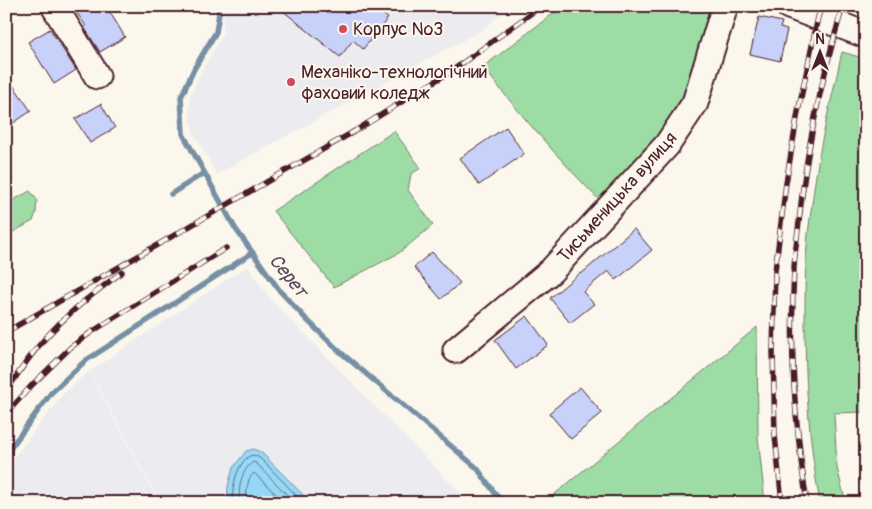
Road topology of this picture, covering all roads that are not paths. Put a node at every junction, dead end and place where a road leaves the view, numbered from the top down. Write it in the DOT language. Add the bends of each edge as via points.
graph roads {
  1 [pos="54,6"];
  2 [pos="725,6"];
  3 [pos="790,6"];
  4 [pos="866,34"];
  5 [pos="97,76"];
  6 [pos="456,350"];
  1 -- 5 [label="street"];
  2 -- 6 [label="street, Тисьменицька вулиця" via="695,103 667,144 551,271"];
  3 -- 4 [label="street"];
}
